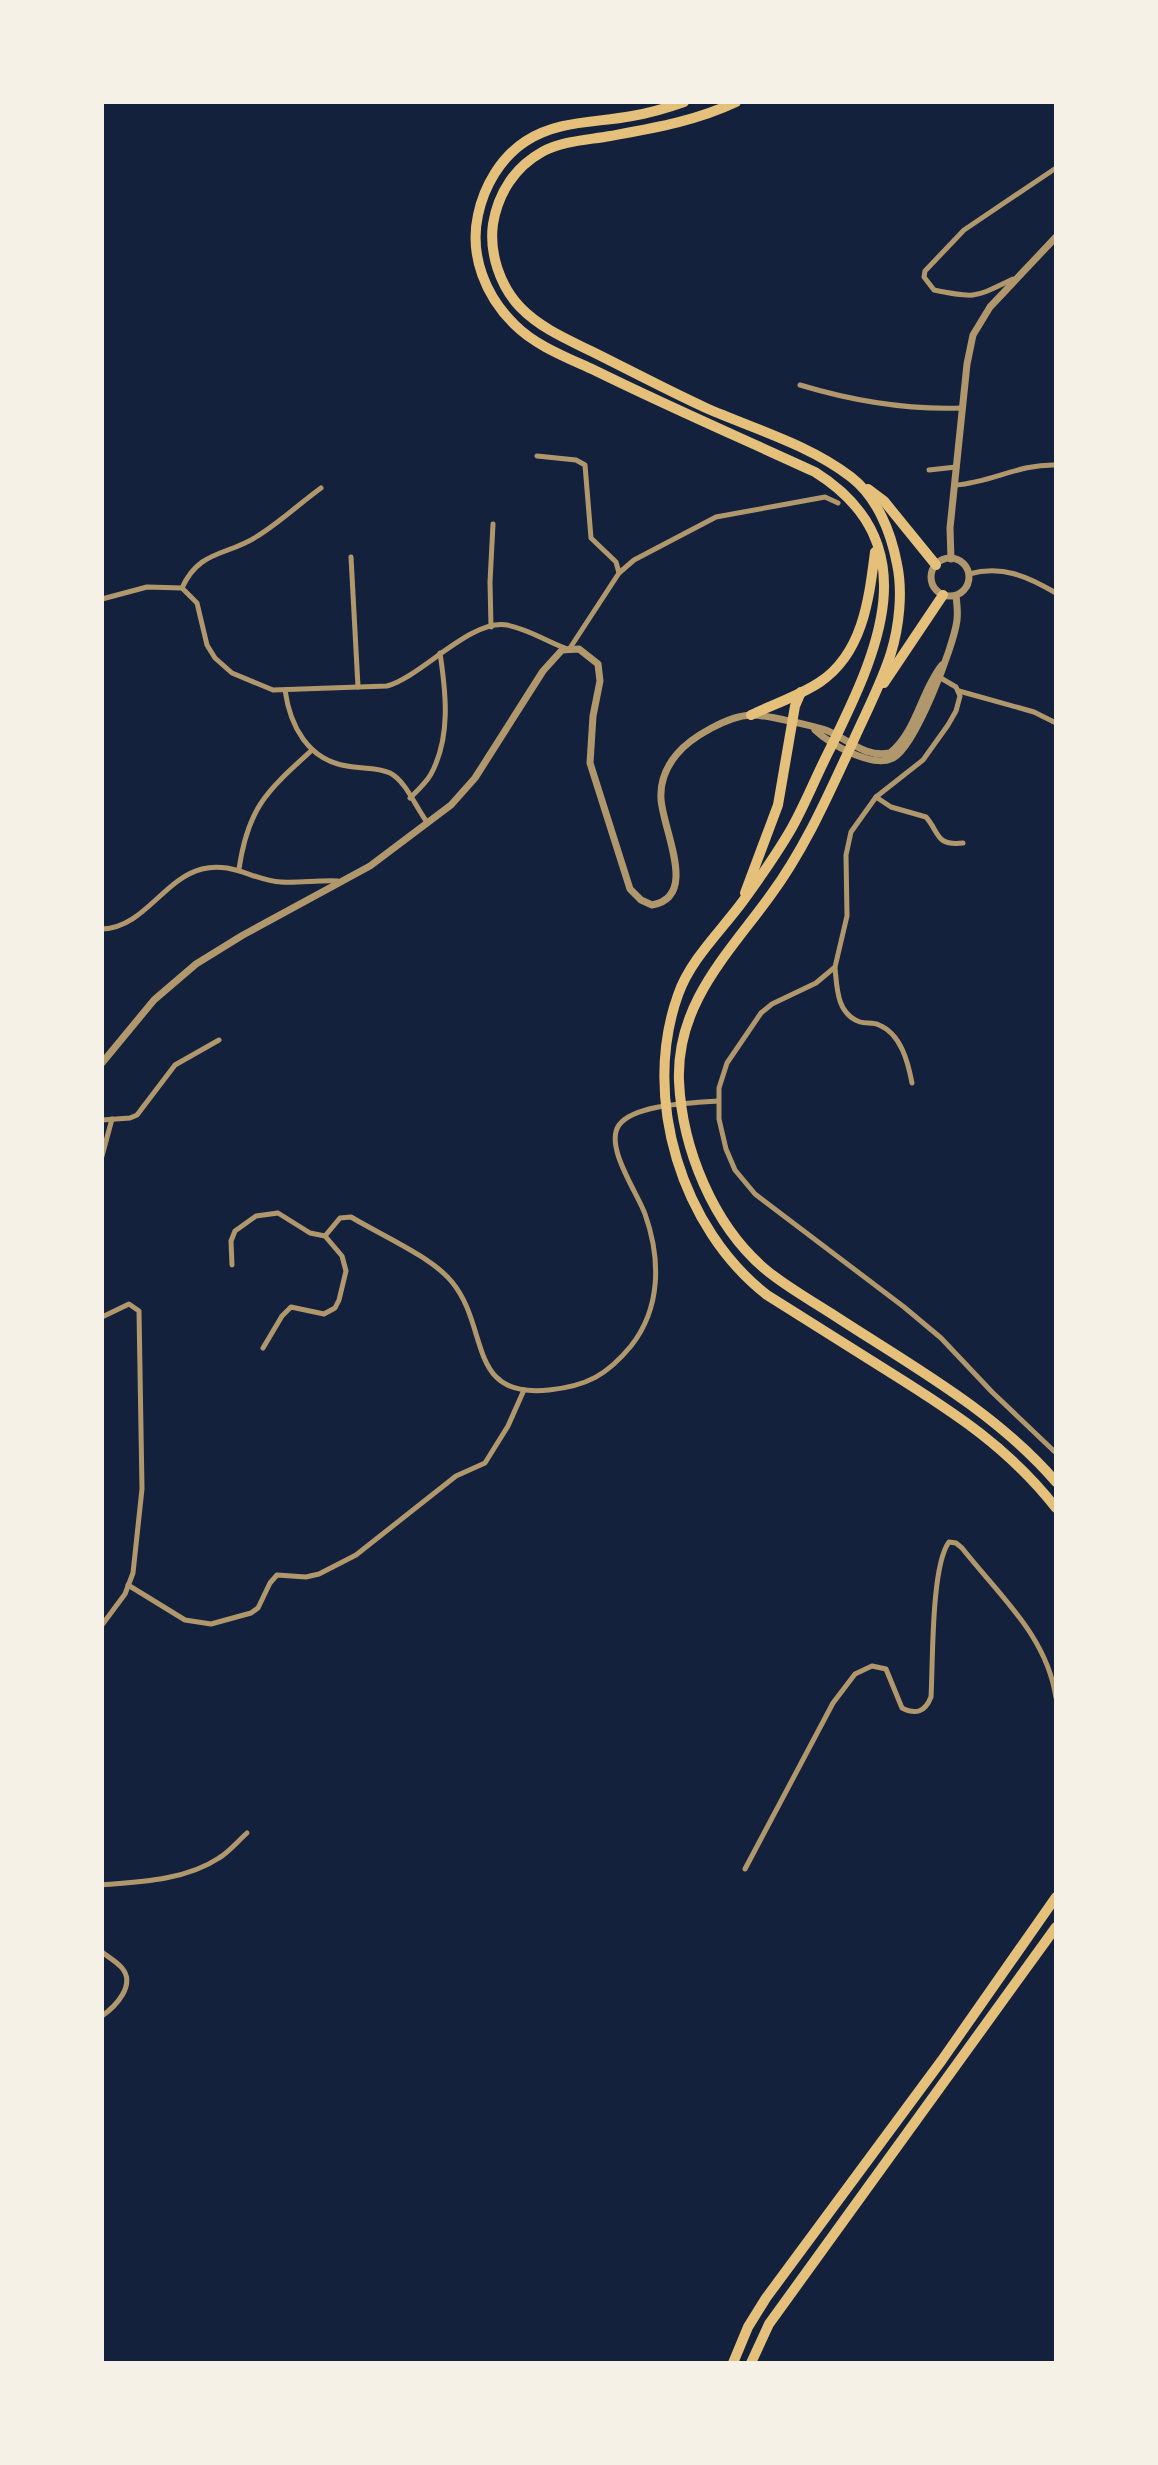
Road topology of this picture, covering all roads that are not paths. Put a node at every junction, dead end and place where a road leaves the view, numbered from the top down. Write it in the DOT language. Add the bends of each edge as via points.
graph roads {
  1 [pos="684,102"];
  2 [pos="736,102"];
  3 [pos="1056,168"];
  4 [pos="1056,237"];
  5 [pos="1018,277"];
  6 [pos="800,385"];
  7 [pos="963,408"];
  8 [pos="537,456"];
  9 [pos="1056,465"];
  10 [pos="957,467"];
  11 [pos="929,470"];
  12 [pos="856,481"];
  13 [pos="956,485"];
  14 [pos="321,488"];
  15 [pos="838,503"];
  16 [pos="493,524"];
  17 [pos="876,543"];
  18 [pos="351,557"];
  19 [pos="951,559"];
  20 [pos="936,565"];
  21 [pos="619,573"];
  22 [pos="969,574"];
  23 [pos="182,588"];
  24 [pos="1056,593"];
  25 [pos="943,595"];
  26 [pos="956,596"];
  27 [pos="102,599"];
  28 [pos="491,627"];
  29 [pos="568,648"];
  30 [pos="440,652"];
  31 [pos="937,676"];
  32 [pos="358,687"];
  33 [pos="285,690"];
  34 [pos="959,691"];
  35 [pos="801,692"];
  36 [pos="875,694"];
  37 [pos="751,715"];
  38 [pos="792,722"];
  39 [pos="1056,723"];
  40 [pos="312,750"];
  41 [pos="876,797"];
  42 [pos="410,798"];
  43 [pos="428,823"];
  44 [pos="963,843"];
  45 [pos="239,869"];
  46 [pos="343,882"];
  47 [pos="742,902"];
  48 [pos="102,929"];
  49 [pos="835,967"];
  50 [pos="219,1040"];
  51 [pos="102,1063"];
  52 [pos="912,1083"];
  53 [pos="717,1101"];
  54 [pos="112,1119"];
  55 [pos="102,1120"];
  56 [pos="102,1156"];
  57 [pos="325,1236"];
  58 [pos="232,1265"];
  59 [pos="102,1317"];
  60 [pos="263,1348"];
  61 [pos="524,1390"];
  62 [pos="1056,1453"];
  63 [pos="1056,1482"];
  64 [pos="1056,1508"];
  65 [pos="128,1585"];
  66 [pos="102,1625"];
  67 [pos="1056,1698"];
  68 [pos="247,1833"];
  69 [pos="745,1869"];
  70 [pos="102,1885"];
  71 [pos="1056,1897"];
  72 [pos="1056,1927"];
  73 [pos="102,1952"];
  74 [pos="102,2016"];
  75 [pos="733,2363"];
  76 [pos="751,2363"];
  1 -- 17 [label="highway" via="632,116 567,124 511,152 487,185 476,224 484,282 504,314 540,343 834,484 854,503"];
  2 -- 12 [label="highway" via="670,125 538,154 517,170 502,193 492,231 496,264 515,302 557,334 704,407 815,454"];
  3 -- 5 [label="street" via="964,230 924,277 934,290 979,296"];
  4 -- 5 [label="street"];
  5 -- 7 [label="street" via="973,335"];
  6 -- 7 [label="street" via="874,403"];
  7 -- 10 [label="street"];
  8 -- 21 [label="street" via="585,465 591,538 616,562"];
  9 -- 13 [label="street" via="1024,467"];
  10 -- 11 [label="street"];
  10 -- 13 [label="street"];
  12 -- 20 [label="highway" via="884,501"];
  12 -- 36 [label="highway" via="882,518 900,583 892,650"];
  13 -- 19 [label="street"];
  14 -- 23 [label="street" via="259,535 210,557 189,574"];
  15 -- 21 [label="street" via="825,497 716,517"];
  16 -- 28 [label="street"];
  17 -- 35 [label="highway" via="869,600 854,642 830,674"];
  17 -- 47 [label="highway" via="884,589 870,664 791,829"];
  18 -- 32 [label="street"];
  19 -- 20 [label="street"];
  19 -- 22 [label="street" via="961,562"];
  20 -- 25 [label="street" via="931,582"];
  21 -- 29 [label="street"];
  22 -- 24 [label="street" via="1003,570"];
  22 -- 26 [label="street"];
  23 -- 27 [label="street" via="147,587"];
  23 -- 33 [label="street" via="197,603 215,658 232,673"];
  25 -- 26 [label="street"];
  25 -- 36 [label="highway"];
  26 -- 31 [label="street" via="958,620"];
  28 -- 29 [label="street" via="511,626"];
  28 -- 30 [label="street"];
  29 -- 37 [label="street" via="589,654 600,669 590,763 630,889 652,905 670,899 677,876 661,799 667,767 704,733"];
  29 -- 43 [label="street" via="549,663 467,788"];
  30 -- 32 [label="street" via="397,684"];
  30 -- 42 [label="street" via="444,733 430,775"];
  31 -- 34 [label="street"];
  31 -- 38 [label="street" via="916,730 900,753 886,761"];
  32 -- 33 [label="street"];
  33 -- 40 [label="street" via="293,722"];
  34 -- 39 [label="street"];
  34 -- 41 [label="street" via="960,702 935,745"];
  35 -- 37 [label="highway"];
  35 -- 38 [label="highway"];
  36 -- 63 [label="highway" via="793,863 693,1004 679,1081 686,1125 706,1193 763,1268 976,1409 1023,1445"];
  37 -- 38 [label="street"];
  38 -- 47 [label="highway" via="778,805"];
  40 -- 42 [label="street" via="335,764 388,772"];
  40 -- 45 [label="street" via="257,808 244,835"];
  41 -- 44 [label="street" via="926,817 945,842"];
  41 -- 49 [label="street" via="855,824 848,844 847,916"];
  42 -- 43 [label="street"];
  43 -- 46 [label="street"];
  45 -- 46 [label="street" via="268,881"];
  45 -- 48 [label="street" via="199,869 130,921"];
  46 -- 51 [label="street" via="196,964 154,1000"];
  47 -- 64 [label="highway" via="679,991 666,1041 670,1131 692,1201 715,1241 747,1279 951,1410 1017,1463"];
  49 -- 52 [label="street" via="837,996 846,1013 895,1037"];
  49 -- 53 [label="street" via="761,1013 727,1063"];
  50 -- 54 [label="street" via="175,1065 137,1115"];
  53 -- 61 [label="street" via="653,1108 621,1122 614,1140 656,1254 649,1318 614,1367 597,1378 572,1388"];
  53 -- 62 [label="street" via="726,1149 755,1194 941,1338"];
  54 -- 55 [label="street"];
  54 -- 56 [label="street"];
  57 -- 58 [label="street" via="278,1213 256,1216 235,1231"];
  57 -- 60 [label="street" via="345,1263 335,1308 324,1314 297,1307 287,1310"];
  57 -- 61 [label="street" via="340,1218 351,1217 431,1264 452,1282 472,1316 489,1371 511,1389"];
  59 -- 65 [label="street" via="129,1304 139,1311 140,1320 142,1489"];
  61 -- 65 [label="street" via="485,1463 456,1476 356,1555 319,1574 277,1575 251,1613 211,1624 185,1620"];
  65 -- 66 [label="street"];
  67 -- 69 [label="street" via="1049,1667 1028,1626 962,1548 949,1542 938,1577 928,1707 920,1712 902,1708 889,1673 881,1666 855,1674 833,1703"];
  68 -- 70 [label="street" via="219,1858 196,1869 144,1882"];
  71 -- 75 [label="highway" via="766,2298"];
  72 -- 76 [label="highway" via="769,2324"];
  73 -- 74 [label="street" via="126,1976 118,2003"];
}
